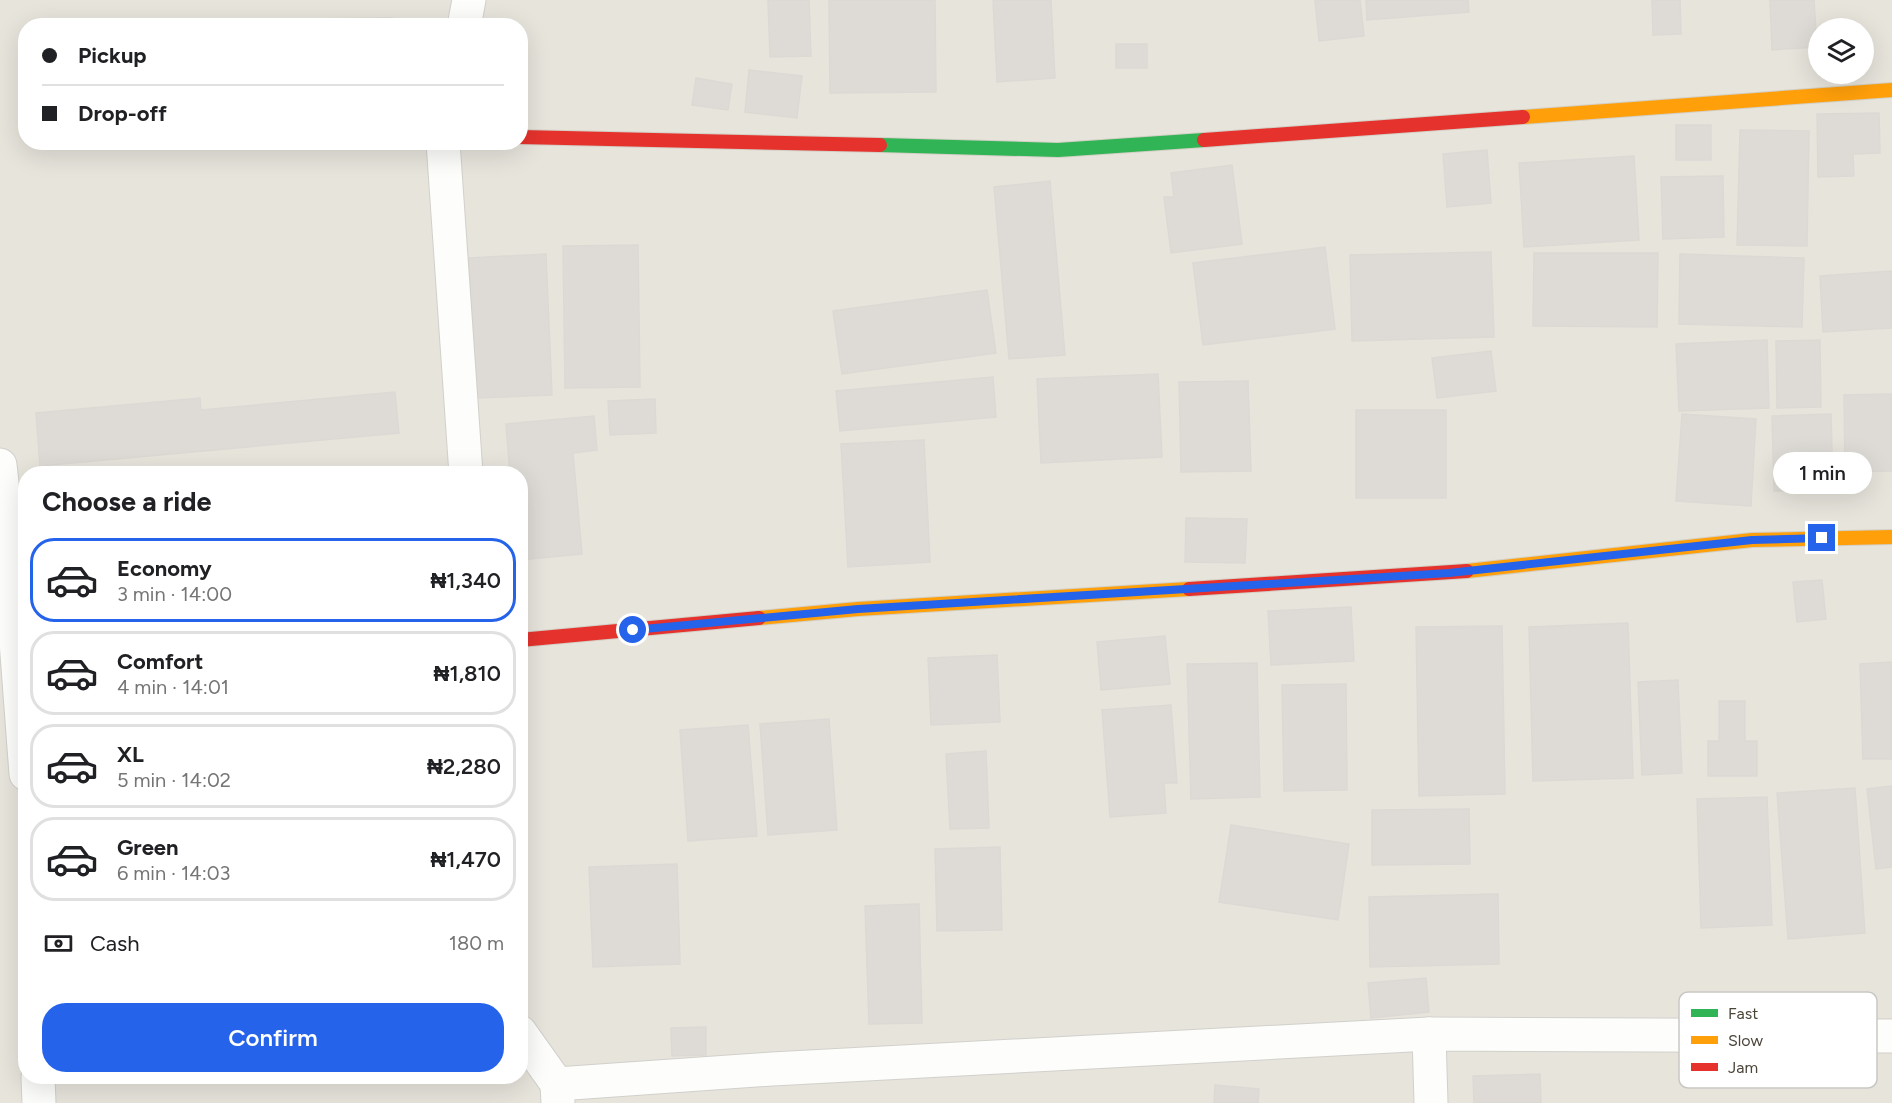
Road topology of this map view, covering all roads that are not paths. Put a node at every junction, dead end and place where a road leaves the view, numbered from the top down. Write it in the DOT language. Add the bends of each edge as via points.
graph roads {
  1 [pos="469,0"];
  2 [pos="466,18"];
  3 [pos="1892,90"];
  4 [pos="528,137"];
  5 [pos="444,150"];
  6 [pos="0,465"];
  7 [pos="465,466"];
  8 [pos="1892,537"];
  9 [pos="528,639"];
  10 [pos="18,667"];
  11 [pos="1429,1034"];
  12 [pos="1679,1035"];
  13 [pos="1877,1036"];
  14 [pos="1892,1036"];
  15 [pos="528,1045"];
  16 [pos="38,1084"];
  17 [pos="557,1094"];
  18 [pos="39,1103"];
  19 [pos="1431,1103"];
  1 -- 2 [label="street"];
  3 -- 4 [label="street" via="1058,150"];
  5 -- 7 [label="street"];
  6 -- 10 [label="street"];
  8 -- 9 [label="street" via="1752,540 1449,573 858,609"];
  11 -- 12 [label="street"];
  11 -- 17 [label="street" via="772,1069"];
  11 -- 19 [label="street"];
  13 -- 14 [label="street"];
  15 -- 17 [label="street"];
  16 -- 18 [label="street"];
}
